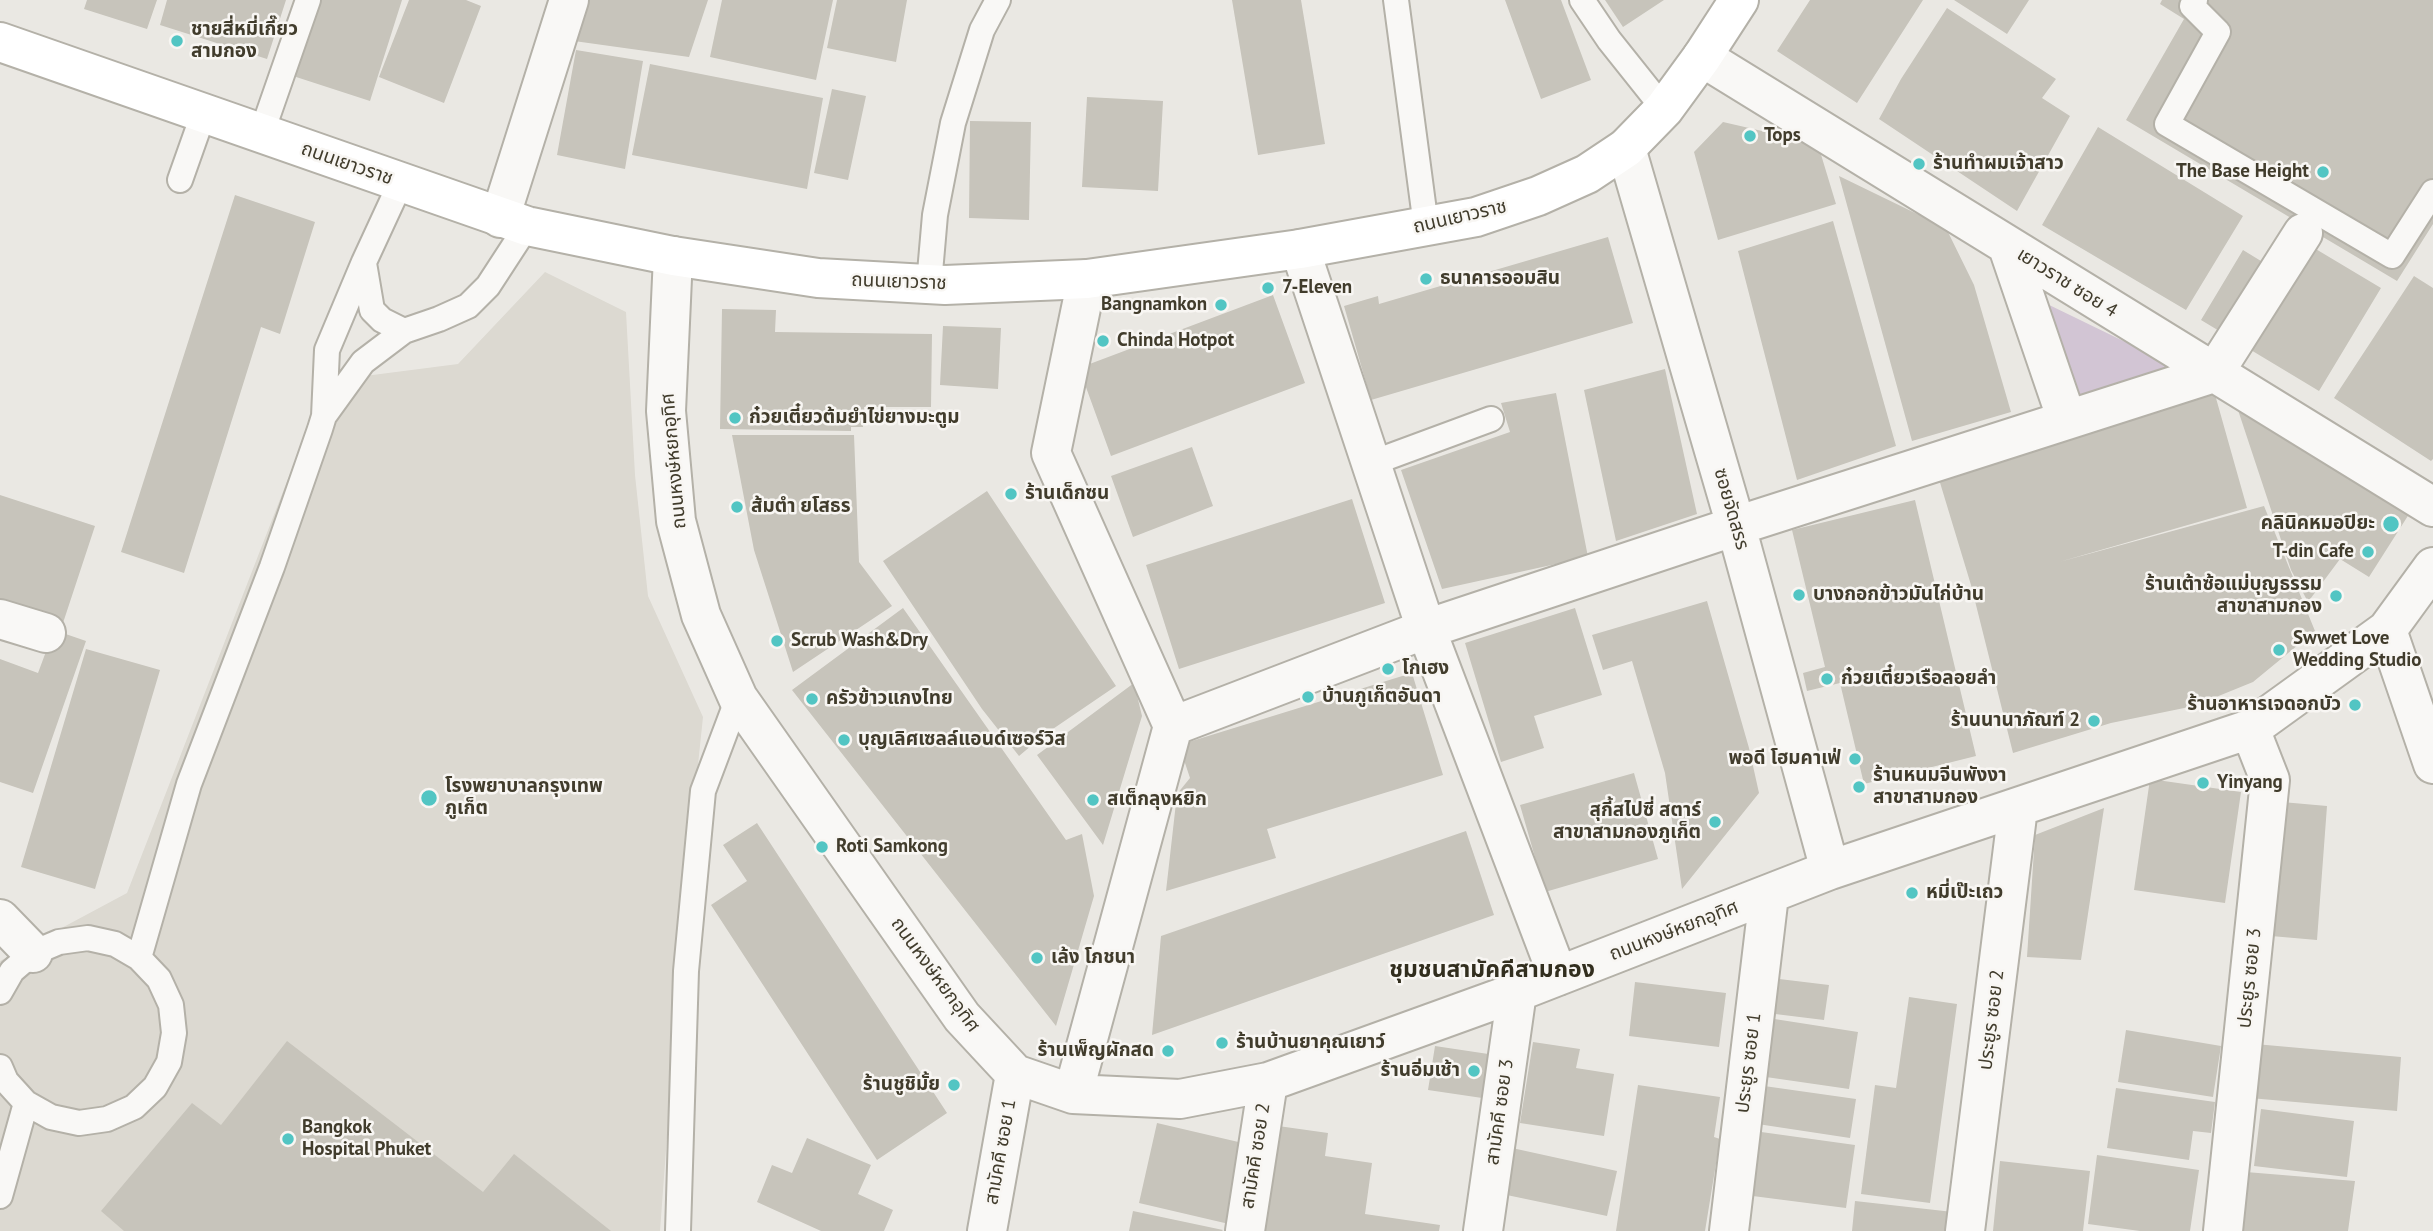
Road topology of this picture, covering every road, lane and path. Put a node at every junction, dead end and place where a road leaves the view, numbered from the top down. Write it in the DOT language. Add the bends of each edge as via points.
graph roads {
  1 [pos="308,0"];
  2 [pos="569,0"];
  3 [pos="998,0"];
  4 [pos="1396,0"];
  5 [pos="1582,0"];
  6 [pos="1739,0"];
  7 [pos="2195,0"];
  8 [pos="0,42"];
  9 [pos="1702,57"];
  10 [pos="1664,109"];
  11 [pos="203,115"];
  12 [pos="261,135"];
  13 [pos="1626,148"];
  14 [pos="180,180"];
  15 [pos="401,182"];
  16 [pos="2433,192"];
  17 [pos="513,222"];
  18 [pos="1426,226"];
  19 [pos="2303,233"];
  20 [pos="2008,247"];
  21 [pos="1300,249"];
  22 [pos="673,256"];
  23 [pos="364,262"];
  24 [pos="1087,279"];
  25 [pos="929,284"];
  26 [pos="404,331"];
  27 [pos="2214,373"];
  28 [pos="324,416"];
  29 [pos="1491,419"];
  30 [pos="2067,420"];
  31 [pos="1372,463"];
  32 [pos="2433,508"];
  33 [pos="1736,526"];
  34 [pos="2433,567"];
  35 [pos="0,619"];
  36 [pos="1426,629"];
  37 [pos="2387,629"];
  38 [pos="46,633"];
  39 [pos="738,698"];
  40 [pos="1174,726"];
  41 [pos="2250,729"];
  42 [pos="2433,764"];
  43 [pos="2018,808"];
  44 [pos="1830,870"];
  45 [pos="1769,895"];
  46 [pos="0,919"];
  47 [pos="33,953"];
  48 [pos="139,958"];
  49 [pos="1558,976"];
  50 [pos="0,992"];
  51 [pos="1517,992"];
  52 [pos="0,1068"];
  53 [pos="1014,1073"];
  54 [pos="1268,1082"];
  55 [pos="1073,1094"];
  56 [pos="26,1103"];
  57 [pos="997,1170"];
  58 [pos="0,1196"];
  59 [pos="678,1231"];
  60 [pos="964,1231"];
  61 [pos="987,1231"];
  62 [pos="1245,1231"];
  63 [pos="1483,1231"];
  64 [pos="1729,1231"];
  65 [pos="1965,1231"];
  66 [pos="2223,1231"];
  1 -- 12 [label="lane"];
  2 -- 17 [label="street"];
  3 -- 25 [label="lane" via="982,30 953,123 935,215"];
  4 -- 18 [label="lane"];
  5 -- 10 [label="lane"];
  6 -- 9 [label="main road, ถนนเยาวราช"];
  7 -- 16 [label="lane" via="2192,6 2218,32 2167,124 2392,256"];
  8 -- 11 [label="main road, ถนนเยาวราช"];
  9 -- 10 [label="main road, ถนนเยาวราช"];
  9 -- 20 [label="street, เยาวราช ซอย 4"];
  10 -- 13 [label="main road, ถนนเยาวราช"];
  11 -- 12 [label="main road, ถนนเยาวราช"];
  11 -- 14 [label="lane"];
  12 -- 15 [label="main road, ถนนเยาวราช"];
  13 -- 18 [label="main road, ถนนเยาวราช" via="1587,174 1538,196"];
  13 -- 33 [label="street, ซอยจัดสรร"];
  15 -- 17 [label="main road, ถนนเยาวราช"];
  15 -- 23 [label="lane"];
  17 -- 22 [label="main road, ถนนเยาวราช"];
  17 -- 26 [label="lane" via="488,286 468,306"];
  18 -- 21 [label="main road, ถนนเยาวราช"];
  19 -- 27 [label="street"];
  20 -- 27 [label="street, เยาวราช ซอย 4"];
  20 -- 30 [label="street"];
  21 -- 24 [label="main road, ถนนเยาวราช"];
  21 -- 31 [label="street"];
  22 -- 25 [label="main road, ถนนเยาวราช" via="818,278"];
  22 -- 39 [label="street, ถนนหงษ์หยกอุทิศ" via="666,411 676,521 701,615"];
  23 -- 26 [label="lane" via="372,310"];
  23 -- 28 [label="lane" via="327,350"];
  24 -- 25 [label="main road, ถนนเยาวราช"];
  24 -- 40 [label="street" via="1051,453"];
  26 -- 28 [label="lane" via="363,362"];
  27 -- 30 [label="street"];
  27 -- 32 [label="street, เยาวราช ซอย 4"];
  28 -- 48 [label="lane" via="190,784"];
  29 -- 31 [label="lane"];
  30 -- 33 [label="street"];
  31 -- 36 [label="street"];
  33 -- 36 [label="street"];
  33 -- 44 [label="street, ซอยจัดสรร"];
  34 -- 37 [label="street, ถนนหงษ์หยกอุทิศ"];
  35 -- 38 [label="street"];
  36 -- 40 [label="street"];
  36 -- 49 [label="street"];
  37 -- 41 [label="street, ถนนหงษ์หยกอุทิศ"];
  37 -- 42 [label="street"];
  39 -- 53 [label="street, ถนนหงษ์หยกอุทิศ" via="961,1017"];
  39 -- 59 [label="lane" via="703,791 686,971"];
  40 -- 55 [label="street"];
  41 -- 43 [label="street, ถนนหงษ์หยกอุทิศ"];
  41 -- 66 [label="street, ประยูร ซอย 3" via="2270,780"];
  43 -- 44 [label="street, ถนนหงษ์หยกอุทิศ"];
  43 -- 65 [label="street, ประยูร ซอย 2"];
  44 -- 45 [label="street, ถนนหงษ์หยกอุทิศ"];
  45 -- 49 [label="street, ถนนหงษ์หยกอุทิศ"];
  45 -- 64 [label="street, ประยูร ซอย 1"];
  46 -- 47 [label="street"];
  47 -- 48 [label="lane" via="59,942 88,938 115,944"];
  47 -- 50 [label="lane" via="12,971"];
  48 -- 56 [label="lane" via="159,979 171,1005 174,1033 169,1062 155,1087 134,1107 88,1122 51,1117"];
  49 -- 51 [label="street, ถนนหงษ์หยกอุทิศ"];
  51 -- 54 [label="street, ถนนหงษ์หยกอุทิศ"];
  51 -- 63 [label="street, สามัคคี ซอย 3"];
  52 -- 56 [label="lane"];
  53 -- 55 [label="street, ถนนหงษ์หยกอุทิศ"];
  53 -- 57 [label="street, สามัคคี ซอย 1"];
  54 -- 55 [label="street, ถนนหงษ์หยกอุทิศ" via="1180,1099"];
  54 -- 62 [label="street, สามัคคี ซอย 2"];
  56 -- 58 [label="lane"];
  57 -- 60 [label="street"];
  57 -- 61 [label="street, สามัคคี ซอย 1"];
}
